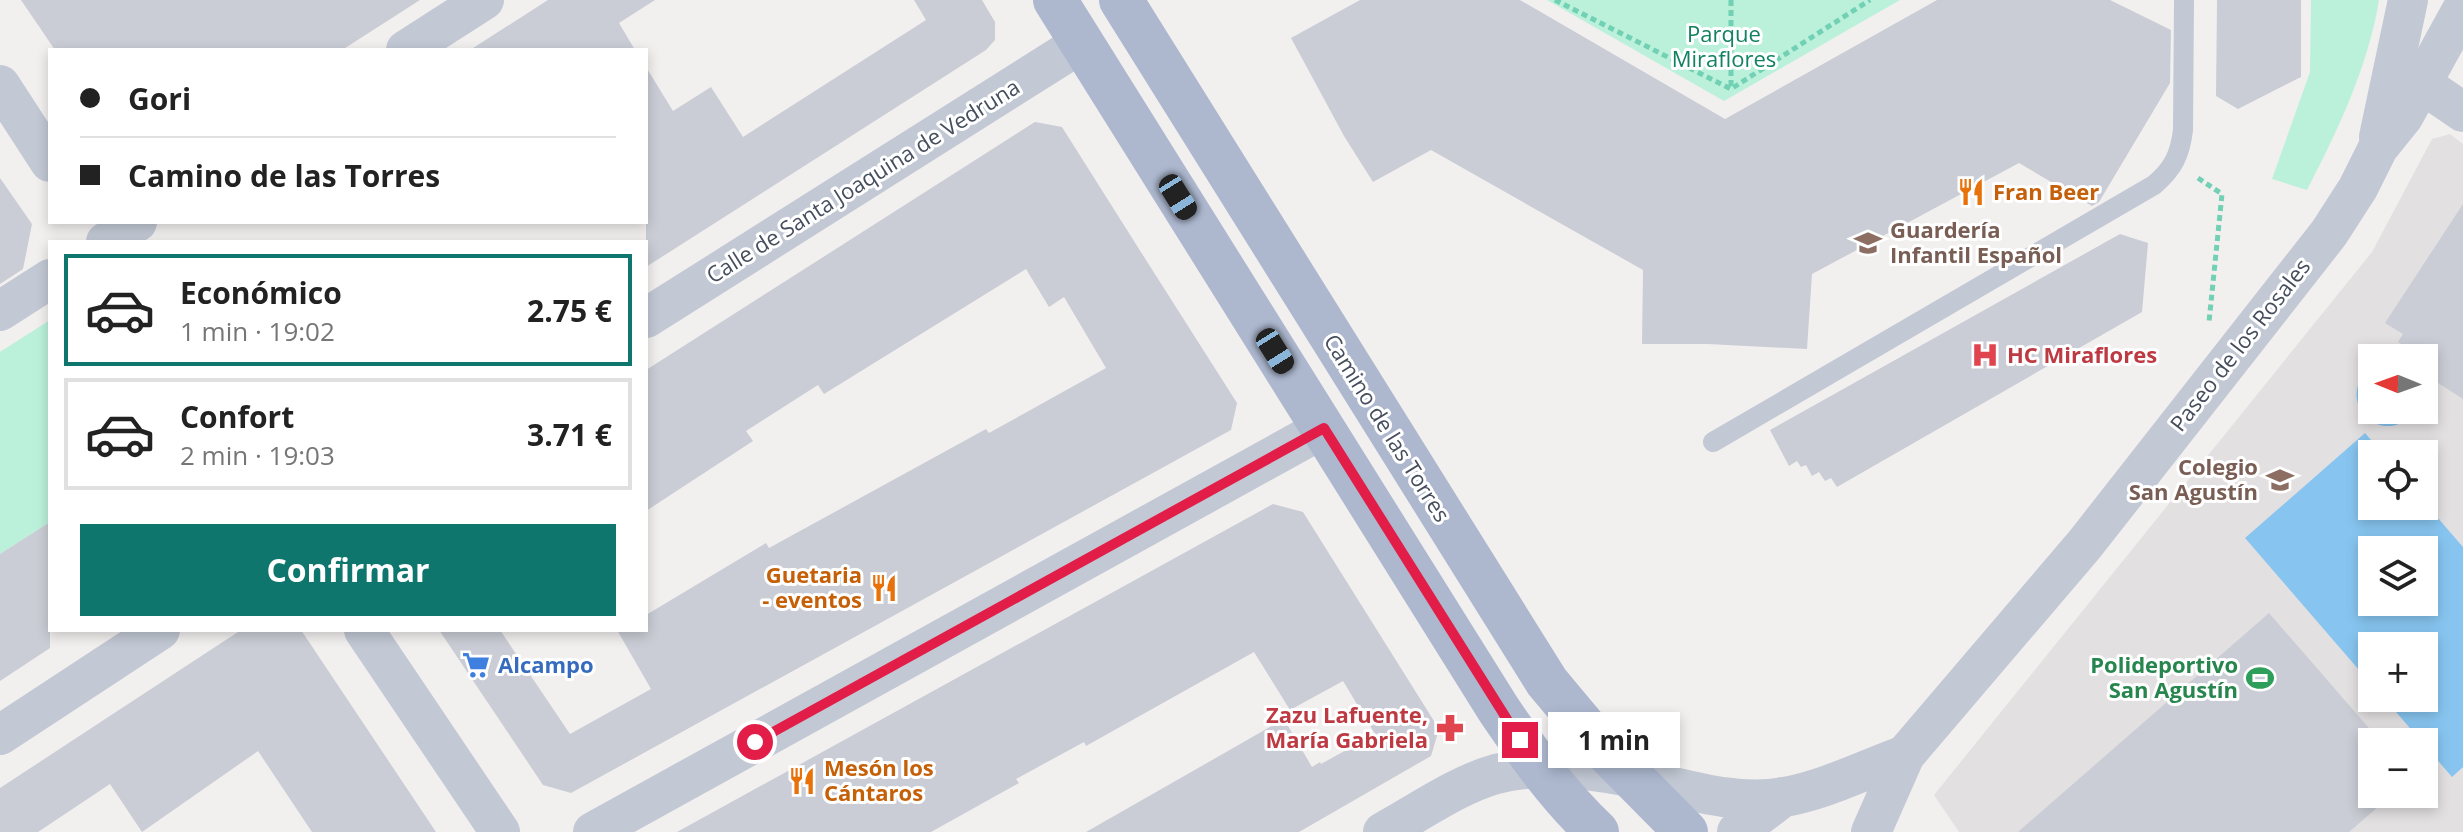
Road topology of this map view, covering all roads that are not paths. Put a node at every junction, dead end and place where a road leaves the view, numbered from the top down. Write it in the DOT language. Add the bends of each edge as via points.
graph roads {
  1 [pos="484,0"];
  2 [pos="1055,0"];
  3 [pos="1121,0"];
  4 [pos="2184,0"];
  5 [pos="2408,0"];
  6 [pos="2463,8"];
  7 [pos="1080,44"];
  8 [pos="409,48"];
  9 [pos="1166,75"];
  10 [pos="2422,84"];
  11 [pos="0,85"];
  12 [pos="2463,112"];
  13 [pos="2378,148"];
  14 [pos="48,159"];
  15 [pos="134,224"];
  16 [pos="107,240"];
  17 [pos="48,280"];
  18 [pos="0,311"];
  19 [pos="648,317"];
  20 [pos="1324,428"];
  21 [pos="1713,442"];
  22 [pos="157,632"];
  23 [pos="365,632"];
  24 [pos="0,735"];
  25 [pos="1905,755"];
  26 [pos="1539,769"];
  27 [pos="1633,777"];
  28 [pos="1783,797"];
  29 [pos="500,832"];
  30 [pos="593,832"];
  31 [pos="1383,832"];
  32 [pos="1597,832"];
  33 [pos="1686,832"];
  34 [pos="1737,832"];
  35 [pos="1871,832"];
  1 -- 8 [label="street"];
  2 -- 7 [label="main road"];
  3 -- 9 [label="main road, Camino de las Torres"];
  4 -- 21 [label="lane" via="2183,130 2175,164 2167,174"];
  5 -- 13 [label="street, Paseo de los Rosales"];
  6 -- 10 [label="street, Paseo de los Rosales"];
  7 -- 9 [label="main road" via="1107,44 1132,68"];
  7 -- 19 [label="street, Calle de Santa Joaquina de Vedruna"];
  7 -- 20 [label="main road"];
  9 -- 27 [label="main road, Camino de las Torres" via="1529,655 1564,705"];
  10 -- 12 [label="street"];
  10 -- 13 [label="street, Paseo de los Rosales"];
  11 -- 14 [label="street"];
  13 -- 25 [label="street, Paseo de los Rosales" via="2344,210 2304,266 2085,544"];
  15 -- 16 [label="street"];
  17 -- 18 [label="street"];
  20 -- 26 [label="main road"];
  20 -- 30 [label="street"];
  22 -- 24 [label="street"];
  23 -- 29 [label="street"];
  25 -- 28 [label="street, Paseo de los Rosales"];
  25 -- 35 [label="street, Paseo de los Rosales"];
  26 -- 27 [label="street, Paseo de los Rosales"];
  26 -- 31 [label="street, Paseo de los Rosales" via="1487,777"];
  26 -- 32 [label="main road"];
  27 -- 28 [label="street, Paseo de los Rosales" via="1706,795"];
  27 -- 33 [label="main road, Camino de las Torres"];
  28 -- 34 [label="street, Paseo de los Rosales"];
}
